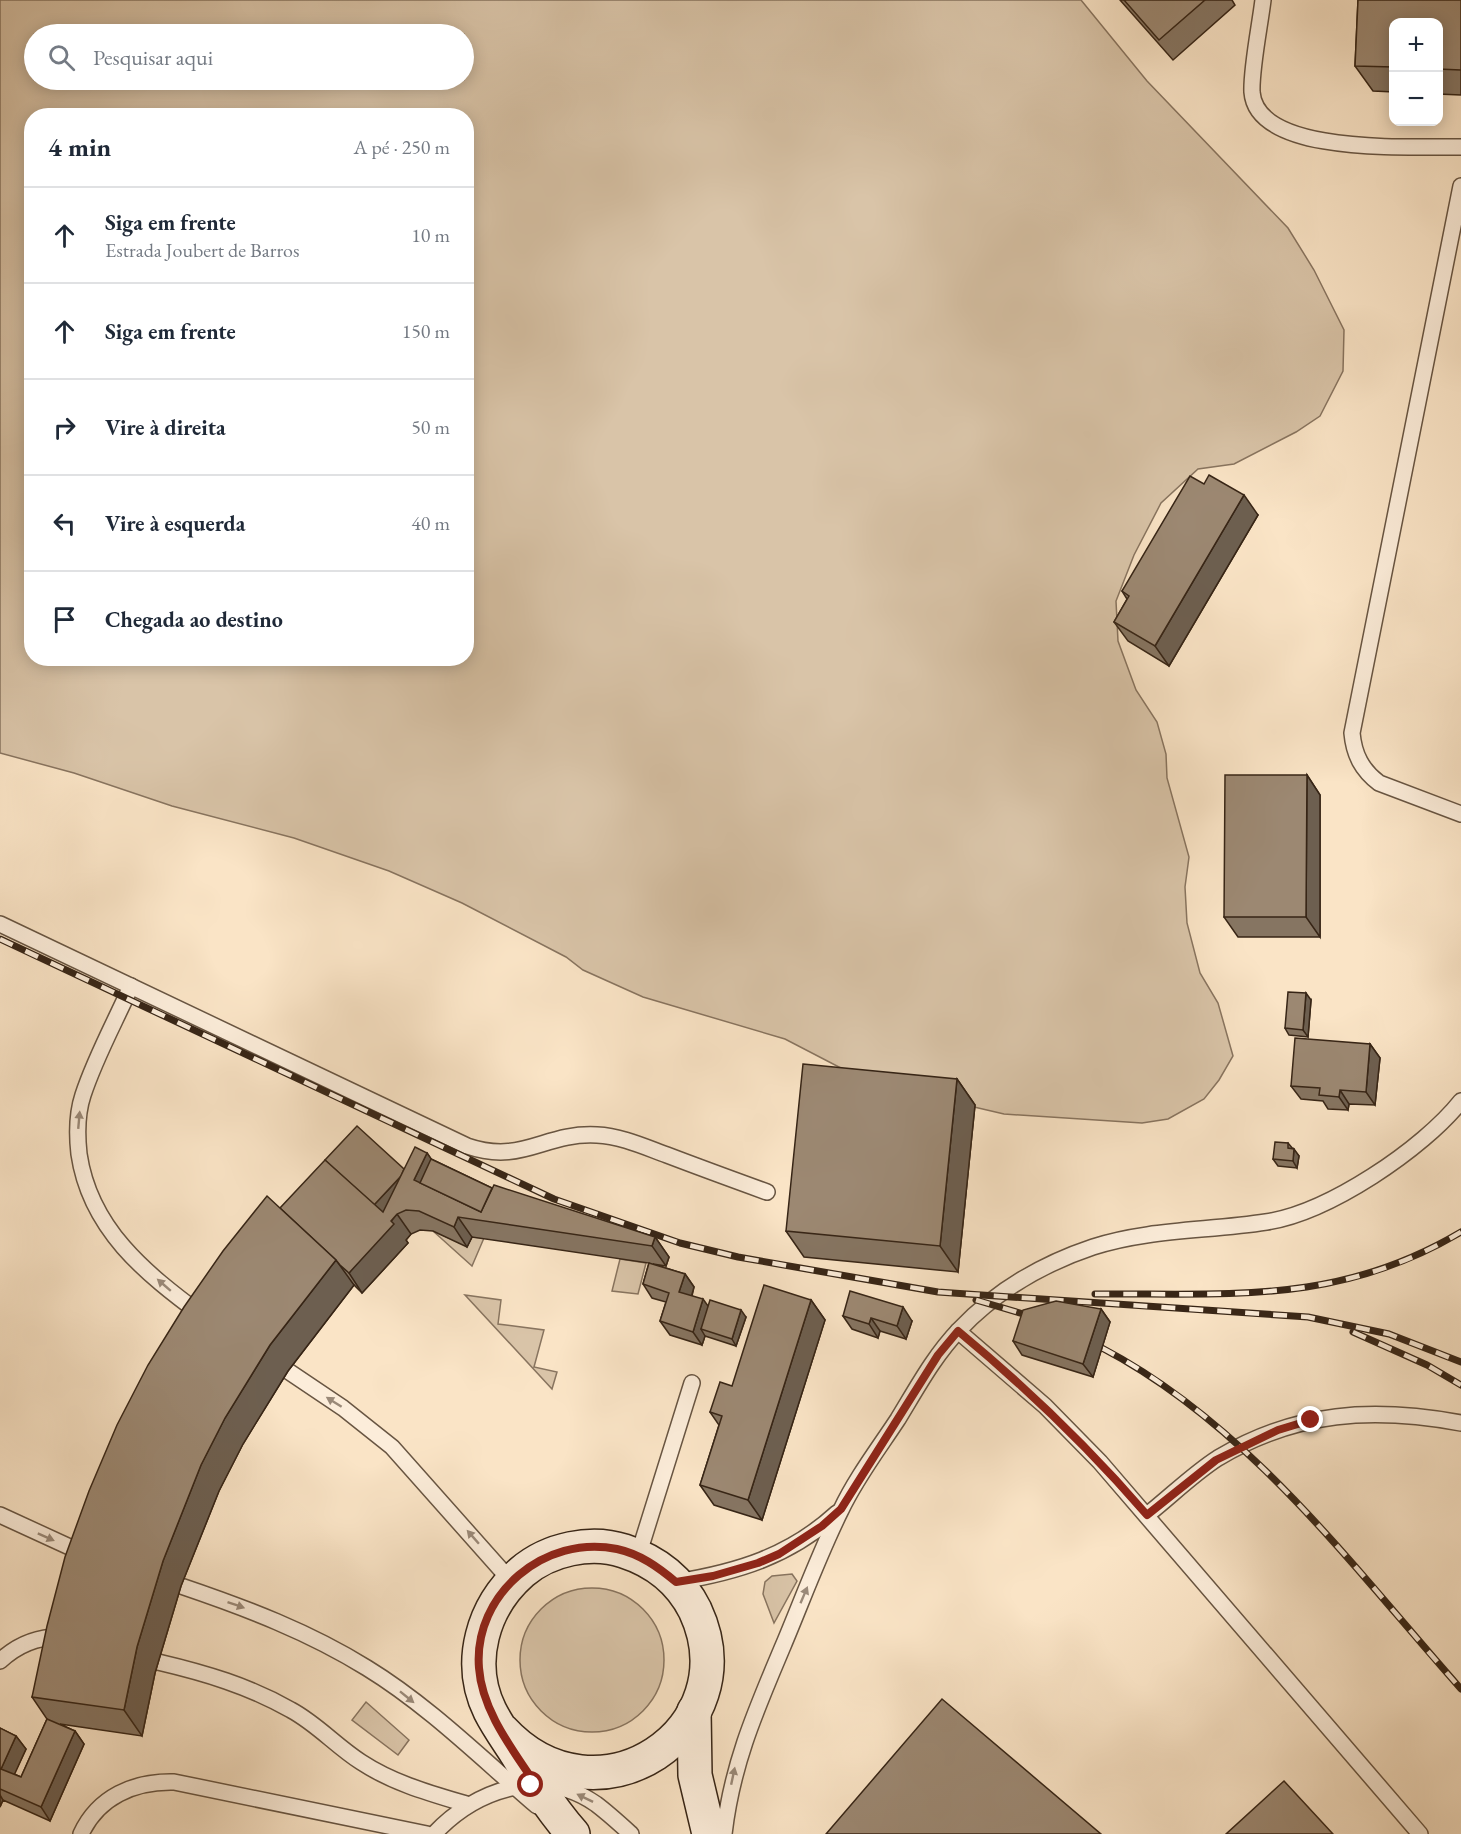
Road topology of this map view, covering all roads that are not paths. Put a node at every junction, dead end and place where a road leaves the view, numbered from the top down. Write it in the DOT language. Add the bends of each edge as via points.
graph roads {
  1 [pos="1263,0"];
  2 [pos="1461,147"];
  3 [pos="1461,186"];
  4 [pos="1461,814"];
  5 [pos="0,924"];
  6 [pos="131,986"];
  7 [pos="1461,1101"];
  8 [pos="767,1192"];
  9 [pos="210,1321"];
  10 [pos="958,1331"];
  11 [pos="288,1371"];
  12 [pos="692,1383"];
  13 [pos="1461,1423"];
  14 [pos="841,1509"];
  15 [pos="0,1515"];
  16 [pos="1147,1515"];
  17 [pos="638,1556"];
  18 [pos="92,1557"];
  19 [pos="511,1581"];
  20 [pos="676,1582"];
  21 [pos="181,1586"];
  22 [pos="69,1637"];
  23 [pos="0,1661"];
  24 [pos="158,1662"];
  25 [pos="694,1711"];
  26 [pos="502,1730"];
  27 [pos="525,1786"];
  28 [pos="466,1804"];
  29 [pos="81,1834"];
  30 [pos="427,1834"];
  31 [pos="434,1834"];
  32 [pos="572,1834"];
  33 [pos="631,1834"];
  34 [pos="710,1834"];
  35 [pos="724,1834"];
  36 [pos="1420,1834"];
  1 -- 2 [label="lane" via="1252,92 1268,120 1306,138 1329,143"];
  3 -- 4 [label="lane" via="1352,733 1357,757 1379,783"];
  5 -- 6 [label="lane"];
  6 -- 8 [label="lane" via="480,1150 508,1153 563,1137 599,1135 633,1142"];
  9 -- 6 [label="lane, one-way" via="128,1255 112,1236 88,1193 81,1170 78,1145 82,1096"];
  7 -- 10 [label="lane" via="1398,1158 1334,1197 1270,1222 1130,1238 1095,1246 1029,1275 998,1295"];
  10 -- 14 [label="lane" via="938,1355"];
  10 -- 16 [label="lane" via="1045,1406"];
  19 -- 11 [label="lane, one-way" via="392,1447"];
  12 -- 17 [label="lane"];
  13 -- 16 [label="lane" via="1386,1413 1348,1414 1278,1430 1216,1460"];
  14 -- 20 [label="lane" via="816,1531 779,1554 736,1571"];
  35 -- 14 [label="lane, one-way" via="735,1769 748,1728"];
  15 -- 18 [label="lane, one-way"];
  16 -- 36 [label="lane"];
  17 -- 19 [label="main road" via="616,1549 571,1548 548,1555"];
  17 -- 20 [label="main road"];
  19 -- 26 [label="main road" via="491,1610 480,1642 478,1666 482,1689"];
  20 -- 25 [label="main road" via="690,1600 706,1644 703,1689"];
  21 -- 27 [label="lane, one-way" via="291,1627 370,1670"];
  22 -- 23 [label="lane" via="32,1640"];
  24 -- 28 [label="lane" via="233,1683 269,1698 316,1726 375,1771 405,1786"];
  25 -- 26 [label="main road" via="666,1747 647,1760 603,1774 580,1774 536,1760"];
  25 -- 34 [label="main road" via="695,1775"];
  26 -- 27 [label="main road"];
  27 -- 28 [label="lane" via="487,1794"];
  27 -- 32 [label="main road"];
  33 -- 27 [label="lane, one-way" via="595,1803 575,1793"];
  28 -- 31 [label="lane"];
  29 -- 30 [label="lane" via="87,1821 111,1798 125,1789 158,1781"];
}
